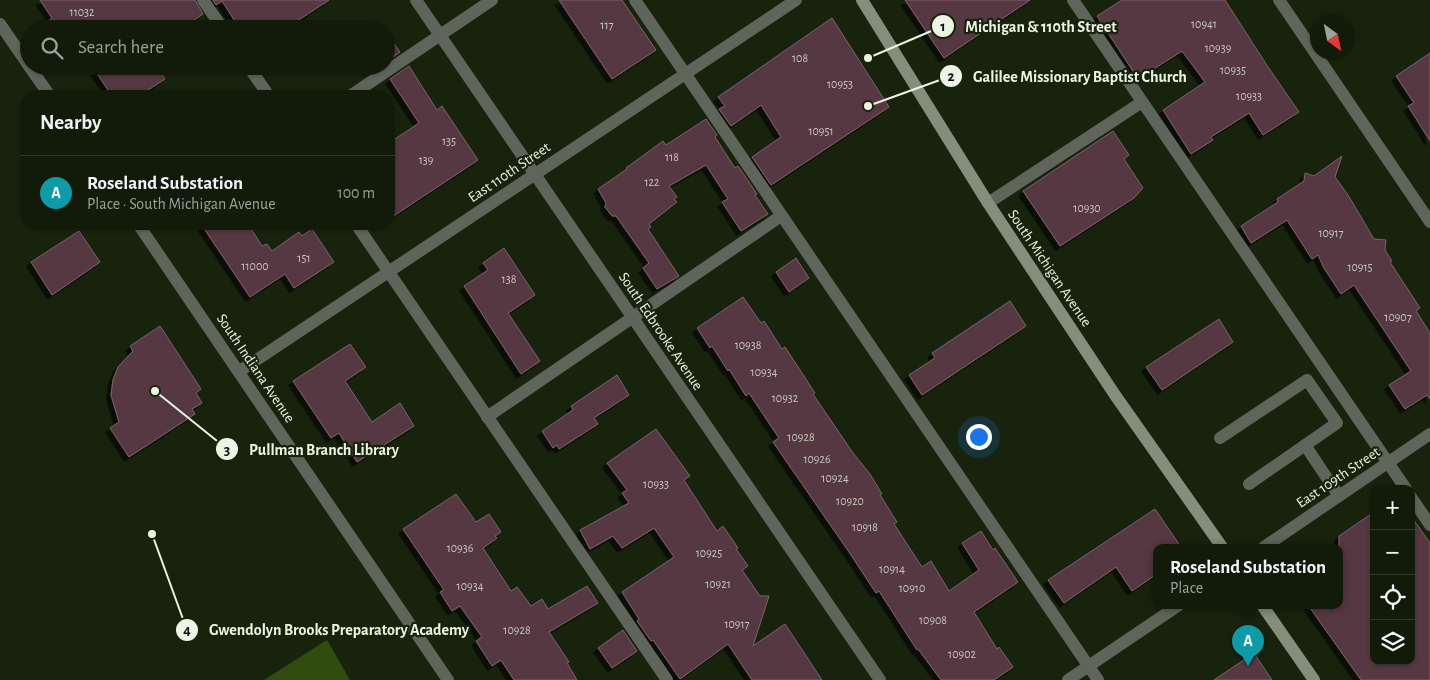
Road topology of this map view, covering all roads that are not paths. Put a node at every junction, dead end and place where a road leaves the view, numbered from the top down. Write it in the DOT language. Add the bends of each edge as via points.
graph roads {
  1 [pos="203,0"];
  2 [pos="416,0"];
  3 [pos="492,0"];
  4 [pos="635,0"];
  5 [pos="796,0"];
  6 [pos="862,0"];
  7 [pos="1073,0"];
  8 [pos="1279,0"];
  9 [pos="217,20"];
  10 [pos="0,24"];
  11 [pos="440,35"];
  12 [pos="20,53"];
  13 [pos="395,66"];
  14 [pos="685,74"];
  15 [pos="35,75"];
  16 [pos="254,75"];
  17 [pos="381,75"];
  18 [pos="46,90"];
  19 [pos="265,90"];
  20 [pos="359,90"];
  21 [pos="1142,102"];
  22 [pos="535,174"];
  23 [pos="988,203"];
  24 [pos="782,216"];
  25 [pos="1430,222"];
  26 [pos="142,230"];
  27 [pos="360,230"];
  28 [pos="389,272"];
  29 [pos="632,317"];
  30 [pos="240,371"];
  31 [pos="487,417"];
  32 [pos="1430,434"];
  33 [pos="1220,438"];
  34 [pos="1305,445"];
  35 [pos="1388,463"];
  36 [pos="1248,484"];
  37 [pos="1403,485"];
  38 [pos="1339,496"];
  39 [pos="1415,503"];
  40 [pos="1430,525"];
  41 [pos="1220,544"];
  42 [pos="1268,544"];
  43 [pos="1173,609"];
  44 [pos="1265,609"];
  45 [pos="1089,666"];
  46 [pos="448,680"];
  47 [pos="666,680"];
  48 [pos="880,680"];
  49 [pos="1068,680"];
  50 [pos="1098,680"];
  51 [pos="1314,680"];
  1 -- 9 [label="street"];
  2 -- 11 [label="street, South Edbrooke Avenue"];
  3 -- 11 [label="street"];
  4 -- 14 [label="street"];
  5 -- 14 [label="street, East 110th Street"];
  6 -- 23 [label="main road, South Michigan Avenue"];
  7 -- 21 [label="street"];
  8 -- 25 [label="street"];
  10 -- 12 [label="street"];
  11 -- 13 [label="street"];
  11 -- 22 [label="street, South Edbrooke Avenue"];
  14 -- 22 [label="street, East 110th Street"];
  14 -- 24 [label="street"];
  15 -- 18 [label="street"];
  16 -- 19 [label="street"];
  17 -- 20 [label="street"];
  21 -- 23 [label="street"];
  21 -- 35 [label="street"];
  22 -- 28 [label="street, East 110th Street"];
  22 -- 29 [label="street, South Edbrooke Avenue"];
  23 -- 41 [label="main road, South Michigan Avenue"];
  24 -- 29 [label="street"];
  24 -- 45 [label="street"];
  26 -- 30 [label="street, South Indiana Avenue"];
  27 -- 28 [label="street"];
  28 -- 30 [label="street, East 110th Street"];
  28 -- 31 [label="street"];
  29 -- 31 [label="street"];
  29 -- 48 [label="street, South Edbrooke Avenue"];
  30 -- 46 [label="street, South Indiana Avenue"];
  31 -- 47 [label="street"];
  32 -- 35 [label="street, East 109th Street"];
  33 -- 34 [label="street" via="1307,380 1336,423"];
  34 -- 36 [label="street"];
  34 -- 38 [label="street"];
  35 -- 37 [label="street"];
  35 -- 38 [label="street, East 109th Street"];
  38 -- 42 [label="street, East 109th Street"];
  39 -- 40 [label="street"];
  43 -- 45 [label="street"];
  44 -- 51 [label="main road"];
  45 -- 49 [label="street"];
  45 -- 50 [label="street"];
}
